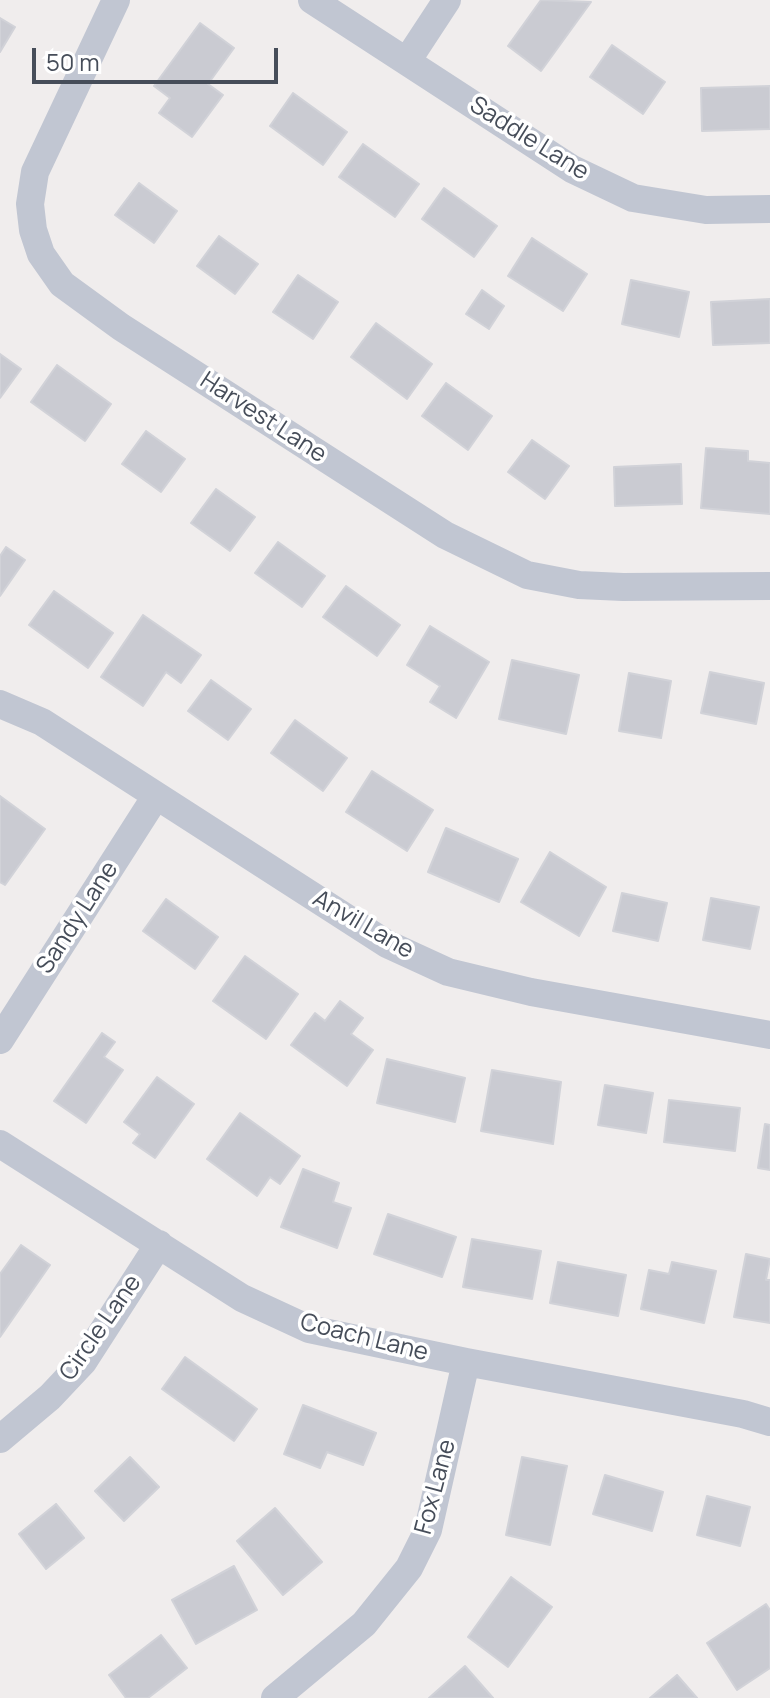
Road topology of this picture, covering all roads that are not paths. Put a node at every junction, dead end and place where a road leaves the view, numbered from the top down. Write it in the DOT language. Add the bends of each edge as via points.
graph roads {
  1 [pos="116,0"];
  2 [pos="312,0"];
  3 [pos="447,0"];
  4 [pos="407,61"];
  5 [pos="770,209"];
  6 [pos="770,586"];
  7 [pos="0,704"];
  8 [pos="156,796"];
  9 [pos="770,1035"];
  10 [pos="0,1040"];
  11 [pos="0,1144"];
  12 [pos="159,1244"];
  13 [pos="466,1362"];
  14 [pos="770,1422"];
  15 [pos="0,1439"];
  16 [pos="275,1698"];
  1 -- 6 [label="street, Harvest Lane" via="35,172 33,230 41,254 62,284 445,535 527,575 608,587"];
  2 -- 4 [label="street, Saddle Lane"];
  3 -- 4 [label="street"];
  4 -- 5 [label="street, Saddle Lane" via="572,169 633,198 706,210"];
  7 -- 8 [label="street, Anvil Lane" via="42,722"];
  8 -- 9 [label="street, Anvil Lane" via="387,944 448,972"];
  8 -- 10 [label="street, Sandy Lane"];
  11 -- 12 [label="street, Coach Lane"];
  12 -- 13 [label="street, Coach Lane" via="242,1298 309,1329"];
  12 -- 15 [label="street, Circle Lane" via="83,1362"];
  13 -- 14 [label="street, Coach Lane"];
  13 -- 16 [label="street, Fox Lane" via="428,1530 409,1568 364,1624"];
}
